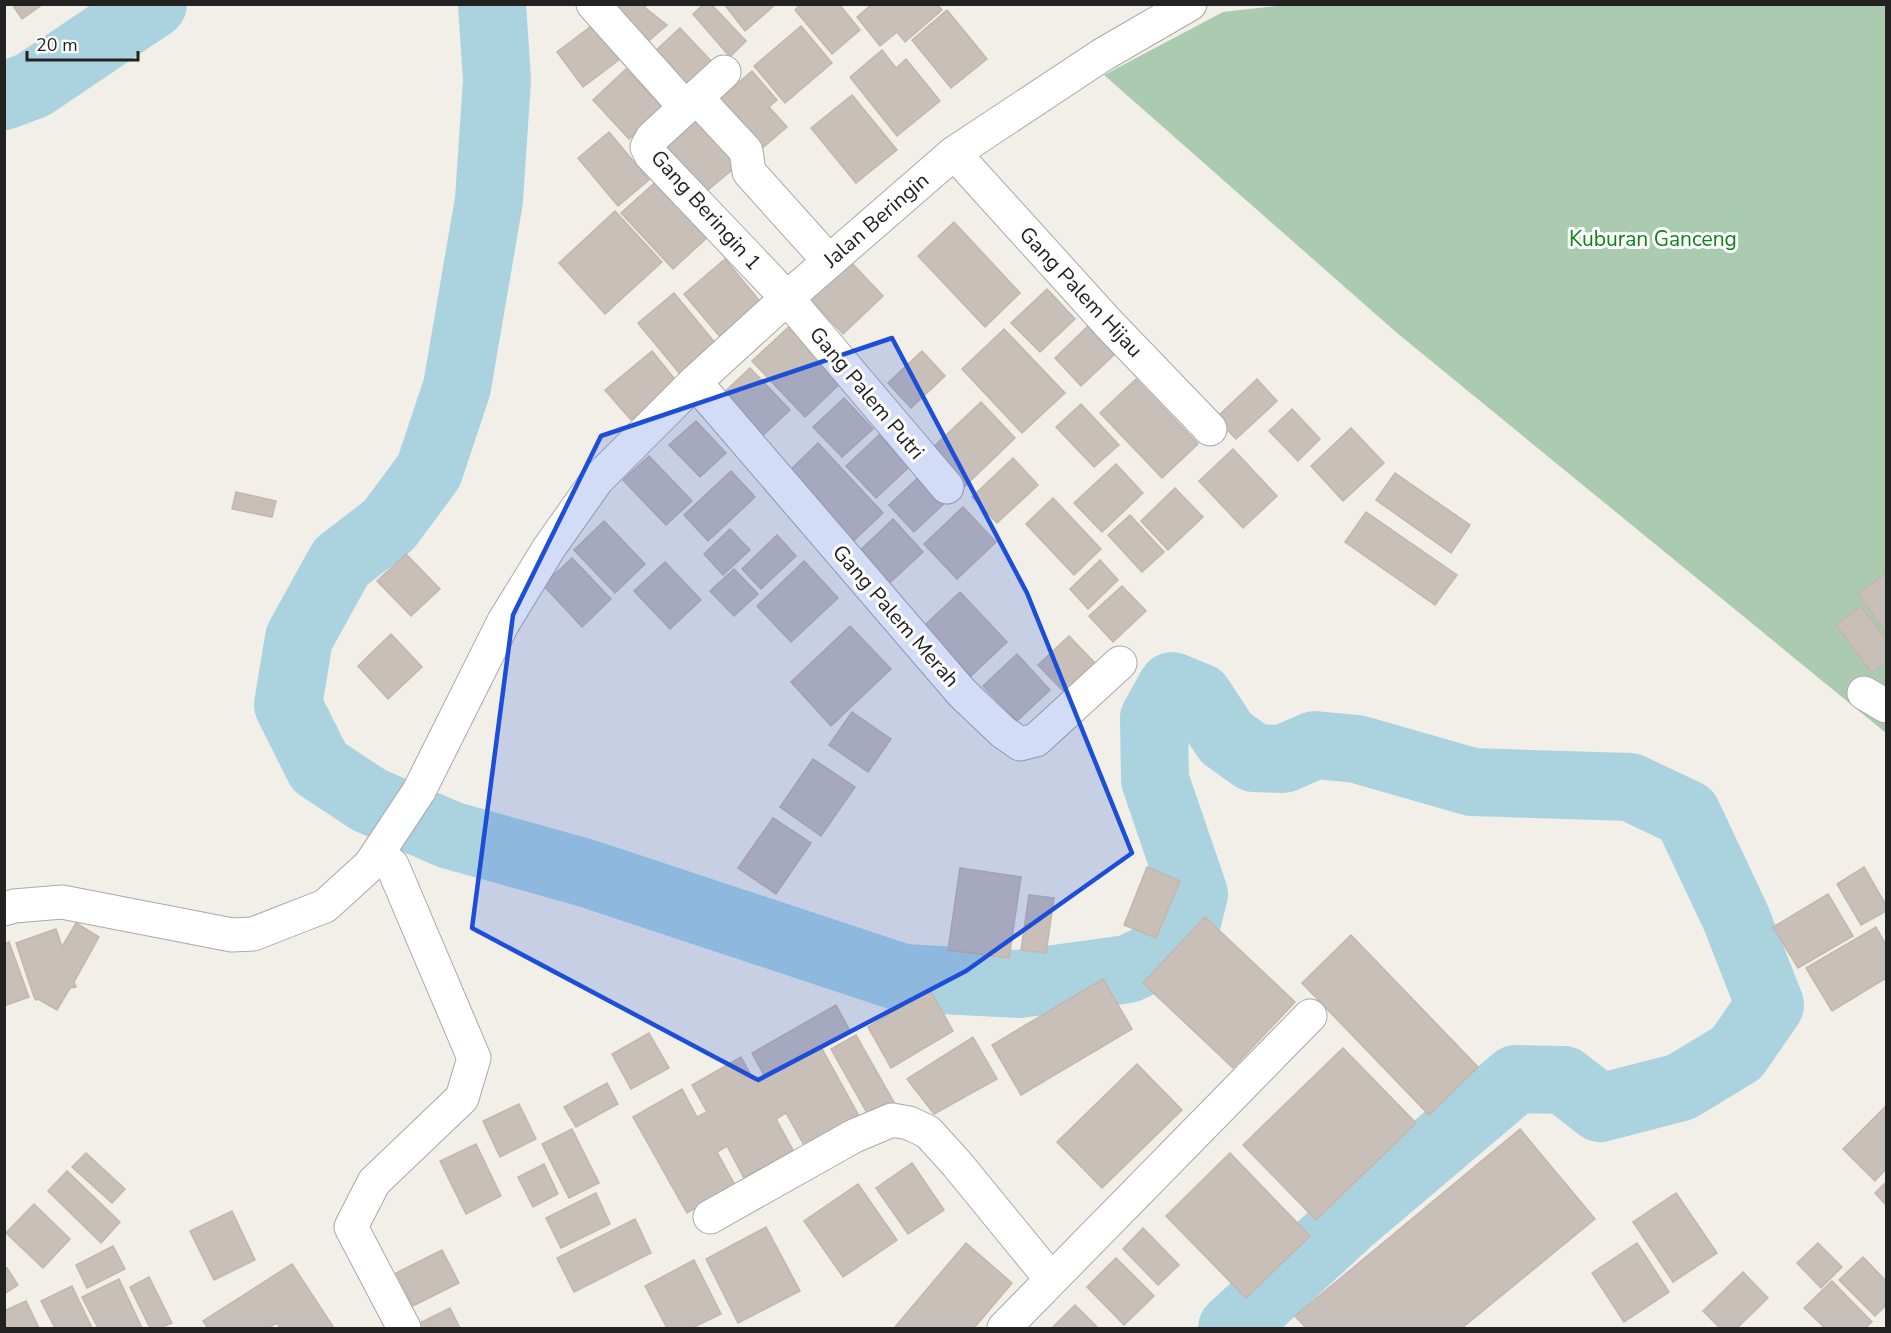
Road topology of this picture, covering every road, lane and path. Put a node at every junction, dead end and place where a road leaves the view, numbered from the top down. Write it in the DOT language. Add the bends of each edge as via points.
graph roads {
  1 [pos="593,4"];
  2 [pos="1190,4"];
  3 [pos="724,72"];
  4 [pos="690,102"];
  5 [pos="954,153"];
  6 [pos="829,261"];
  7 [pos="787,298"];
  8 [pos="695,382"];
  9 [pos="1210,429"];
  10 [pos="947,487"];
  11 [pos="1120,663"];
  12 [pos="383,847"];
  13 [pos="4,909"];
  14 [pos="1310,1016"];
  15 [pos="710,1217"];
  16 [pos="1051,1279"];
  17 [pos="404,1329"];
  18 [pos="1004,1329"];
  1 -- 4 [label="street"];
  2 -- 5 [label="street, Jalan Beringin" via="1102,55"];
  3 -- 4 [label="street, Gang Beringin 1"];
  4 -- 6 [label="street" via="746,151 749,172"];
  4 -- 7 [label="street, Gang Beringin 1" via="647,147"];
  5 -- 6 [label="street, Jalan Beringin"];
  5 -- 9 [label="street, Gang Palem Hijau"];
  6 -- 7 [label="street, Jalan Beringin"];
  7 -- 8 [label="street, Jalan Beringin"];
  7 -- 10 [label="street, Gang Palem Putri"];
  8 -- 11 [label="street, Gang Palem Merah" via="962,693 1020,744 1036,740"];
  8 -- 12 [label="street, Jalan Beringin" via="597,480 549,548 503,623 419,791"];
  12 -- 13 [label="street, Jalan Beringin" via="370,865 325,906 253,934 232,934 62,902"];
  12 -- 17 [label="street" via="474,1058 462,1098 374,1182 351,1227"];
  14 -- 16 [label="street"];
  15 -- 16 [label="street" via="854,1136 892,1120 909,1123 928,1132"];
  16 -- 18 [label="street"];
}
